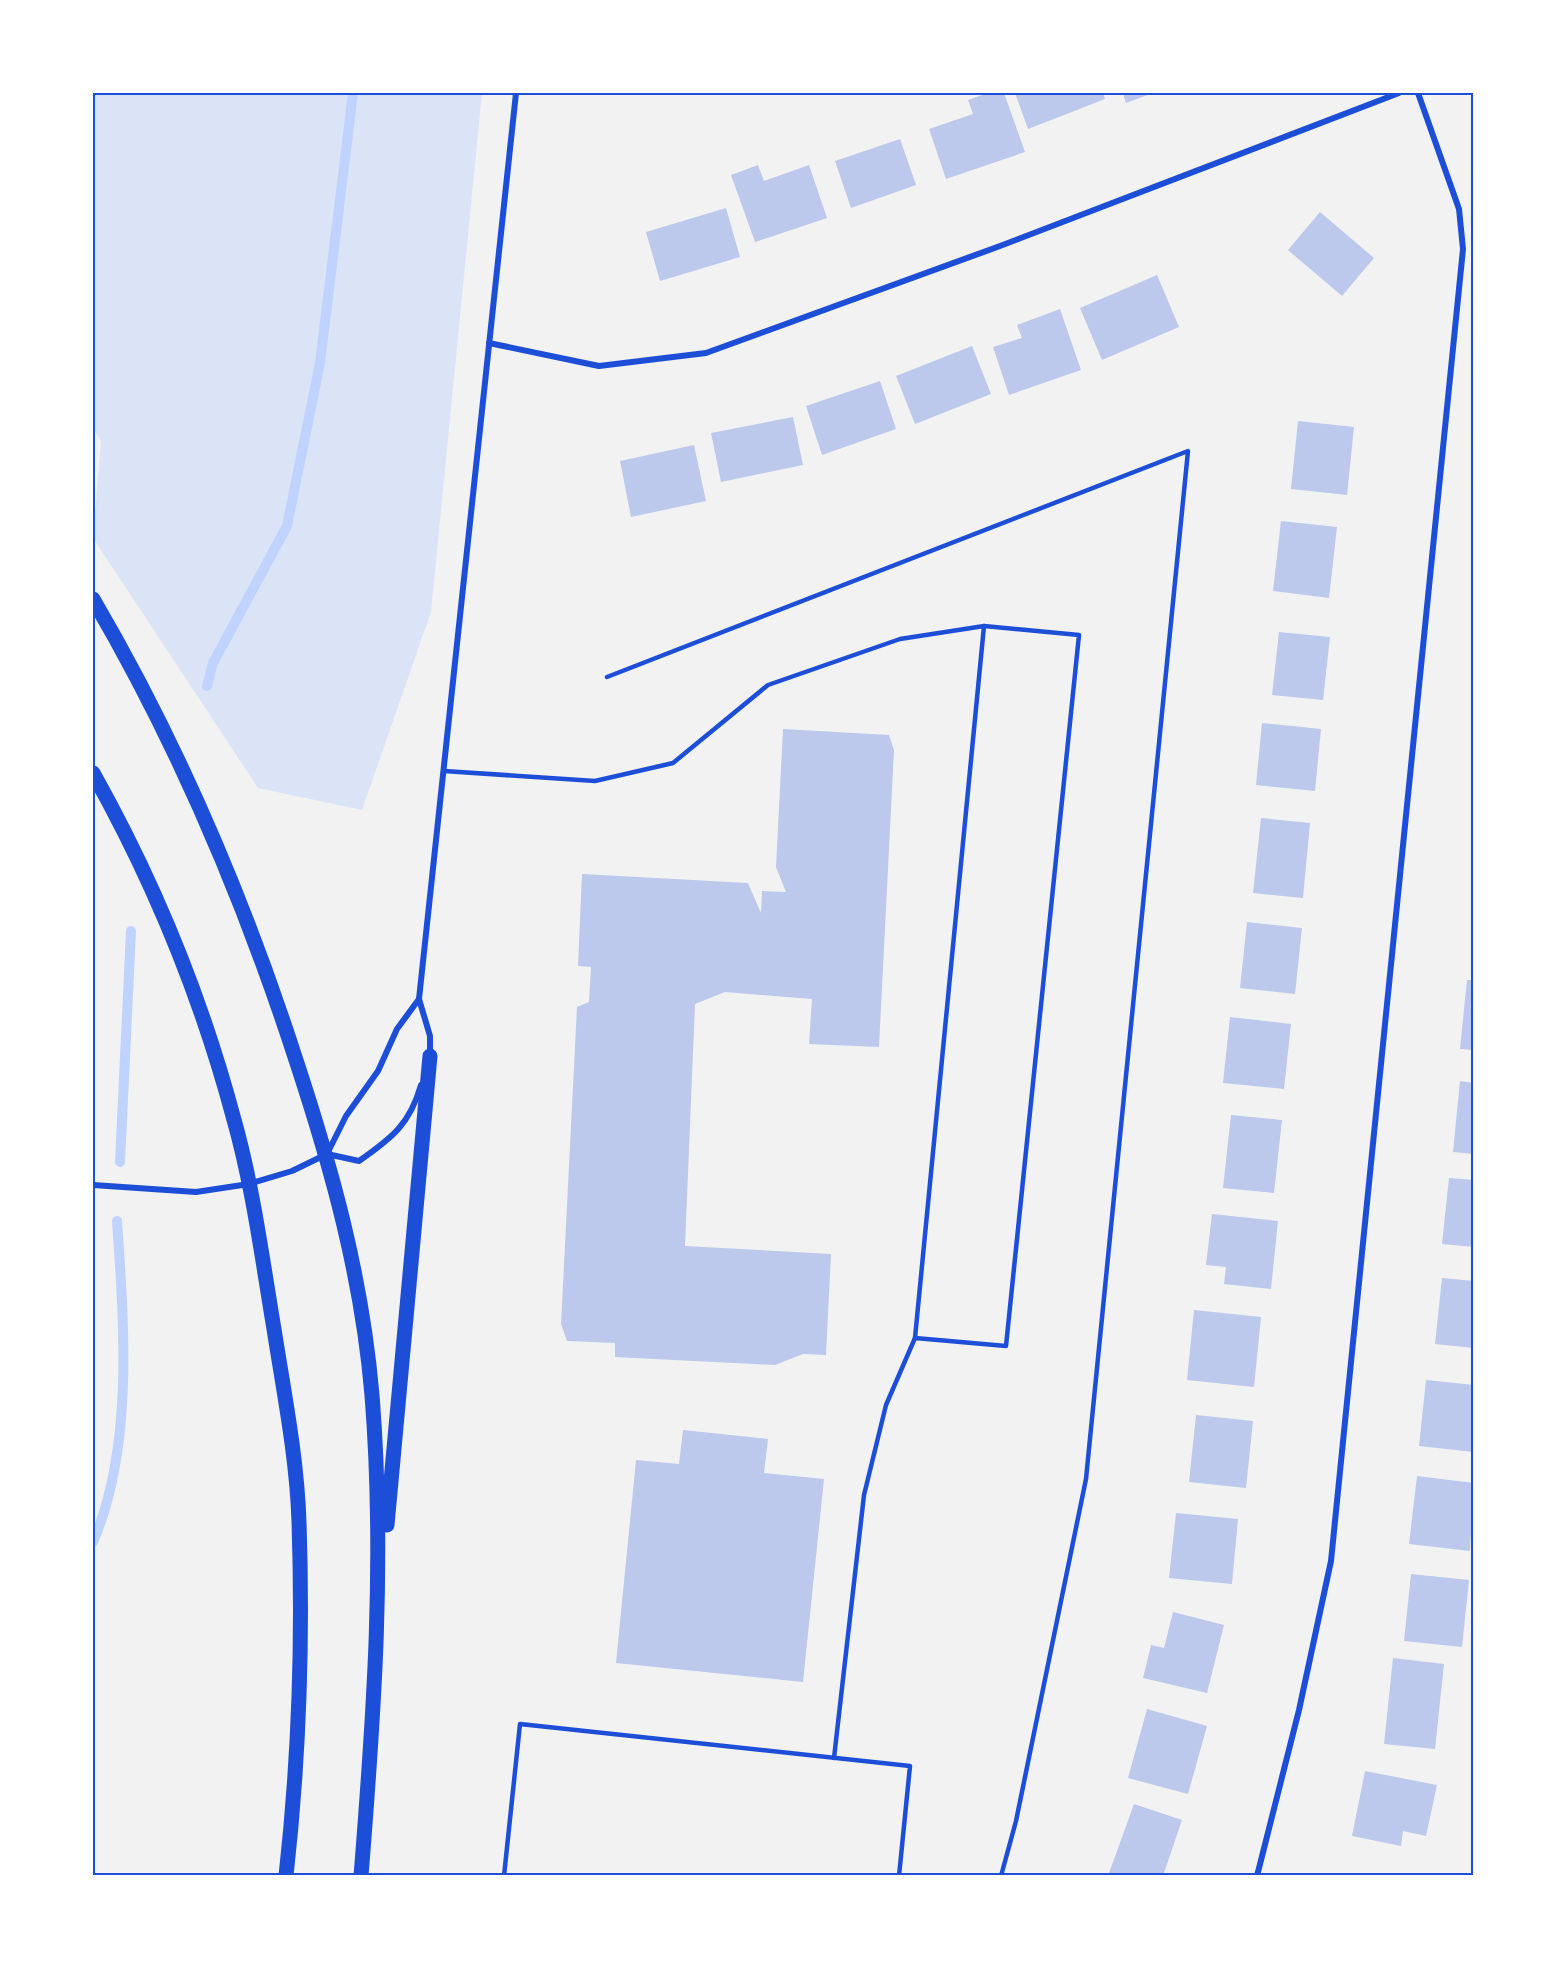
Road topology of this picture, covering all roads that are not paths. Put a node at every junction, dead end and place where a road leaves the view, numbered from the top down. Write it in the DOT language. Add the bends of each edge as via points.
graph roads {
  1 [pos="516,93"];
  2 [pos="1399,93"];
  3 [pos="1418,93"];
  4 [pos="489,343"];
  5 [pos="93,598"];
  6 [pos="984,626"];
  7 [pos="607,676"];
  8 [pos="444,771"];
  9 [pos="93,773"];
  10 [pos="419,999"];
  11 [pos="430,1056"];
  12 [pos="327,1154"];
  13 [pos="249,1184"];
  14 [pos="93,1185"];
  15 [pos="915,1338"];
  16 [pos="377,1630"];
  17 [pos="834,1758"];
  18 [pos="286,1876"];
  19 [pos="361,1876"];
  20 [pos="504,1876"];
  21 [pos="899,1876"];
  22 [pos="1001,1876"];
  23 [pos="1257,1876"];
  1 -- 4 [label="street"];
  2 -- 4 [label="street" via="1000,246 705,353 599,366"];
  3 -- 23 [label="street" via="1459,208 1463,249 1331,1561"];
  4 -- 8 [label="street"];
  5 -- 12 [label="main road" via="182,765 228,868"];
  6 -- 8 [label="lane" via="900,639 768,685 673,763 595,781"];
  6 -- 15 [label="lane"];
  6 -- 15 [label="lane" via="1079,635 1006,1346"];
  7 -- 22 [label="lane" via="1188,451 1086,1479 1016,1821"];
  8 -- 10 [label="street"];
  9 -- 13 [label="main road" via="138,855 198,1006 233,1116"];
  10 -- 11 [label="street" via="430,1036"];
  10 -- 12 [label="street" via="397,1029 378,1071 346,1116"];
  11 -- 12 [label="street" via="414,1111 384,1143 359,1161"];
  11 -- 16 [label="main road"];
  12 -- 13 [label="street" via="292,1171"];
  12 -- 16 [label="main road" via="356,1267 372,1393 380,1538"];
  13 -- 14 [label="street" via="196,1192"];
  13 -- 18 [label="main road" via="284,1396 299,1519 300,1681"];
  15 -- 17 [label="lane" via="886,1405 864,1495"];
  16 -- 19 [label="main road"];
  17 -- 20 [label="lane" via="520,1724"];
  17 -- 21 [label="lane" via="910,1766"];
}
